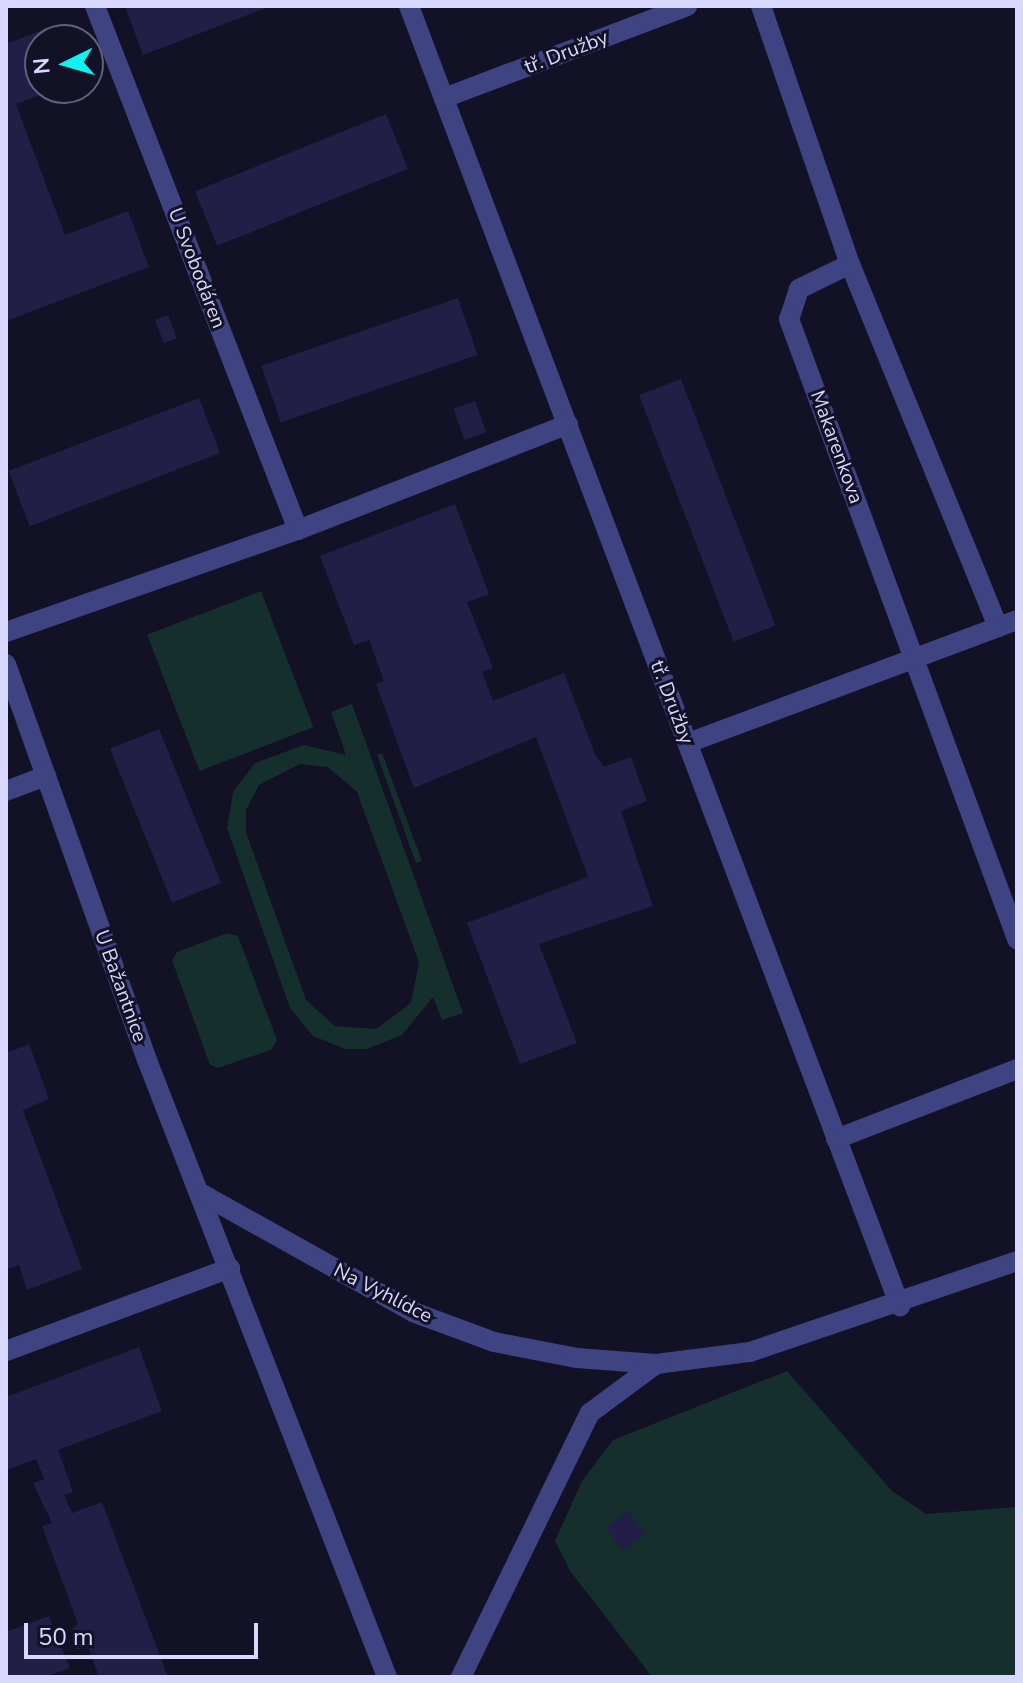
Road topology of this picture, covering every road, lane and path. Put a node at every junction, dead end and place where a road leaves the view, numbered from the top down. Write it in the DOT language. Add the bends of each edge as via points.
graph roads {
  1 [pos="95,6"];
  2 [pos="409,6"];
  3 [pos="687,6"];
  4 [pos="761,6"];
  5 [pos="444,98"];
  6 [pos="850,264"];
  7 [pos="568,424"];
  8 [pos="298,530"];
  9 [pos="1008,623"];
  10 [pos="6,632"];
  11 [pos="915,658"];
  12 [pos="6,664"];
  13 [pos="688,743"];
  14 [pos="46,776"];
  15 [pos="6,791"];
  16 [pos="1017,939"];
  17 [pos="1017,1069"];
  18 [pos="836,1139"];
  19 [pos="202,1194"];
  20 [pos="1017,1261"];
  21 [pos="230,1268"];
  22 [pos="900,1306"];
  23 [pos="6,1351"];
  24 [pos="656,1364"];
  25 [pos="387,1677"];
  26 [pos="461,1677"];
  1 -- 8 [label="street, U Svobodáren"];
  2 -- 5 [label="street, tř. Družby"];
  3 -- 5 [label="street, tř. Družby"];
  4 -- 6 [label="street"];
  5 -- 7 [label="street, tř. Družby"];
  6 -- 9 [label="street"];
  6 -- 11 [label="street, Makarenkova" via="799,289 789,319"];
  7 -- 8 [label="street"];
  7 -- 13 [label="street, tř. Družby"];
  8 -- 10 [label="street"];
  9 -- 11 [label="street"];
  11 -- 13 [label="street"];
  11 -- 16 [label="street, Makarenkova"];
  12 -- 14 [label="street, U Bažantnice"];
  13 -- 18 [label="street, tř. Družby"];
  14 -- 15 [label="street"];
  14 -- 19 [label="street, U Bažantnice"];
  17 -- 18 [label="street"];
  18 -- 22 [label="street, tř. Družby"];
  19 -- 21 [label="street"];
  19 -- 24 [label="street, Na Vyhlídce" via="413,1312 535,1351"];
  20 -- 22 [label="street, Na Vyhlídce"];
  21 -- 23 [label="street"];
  21 -- 25 [label="street"];
  22 -- 24 [label="street, Na Vyhlídce" via="750,1352"];
  24 -- 26 [label="street, Na Vyhlídce" via="590,1413"];
}
